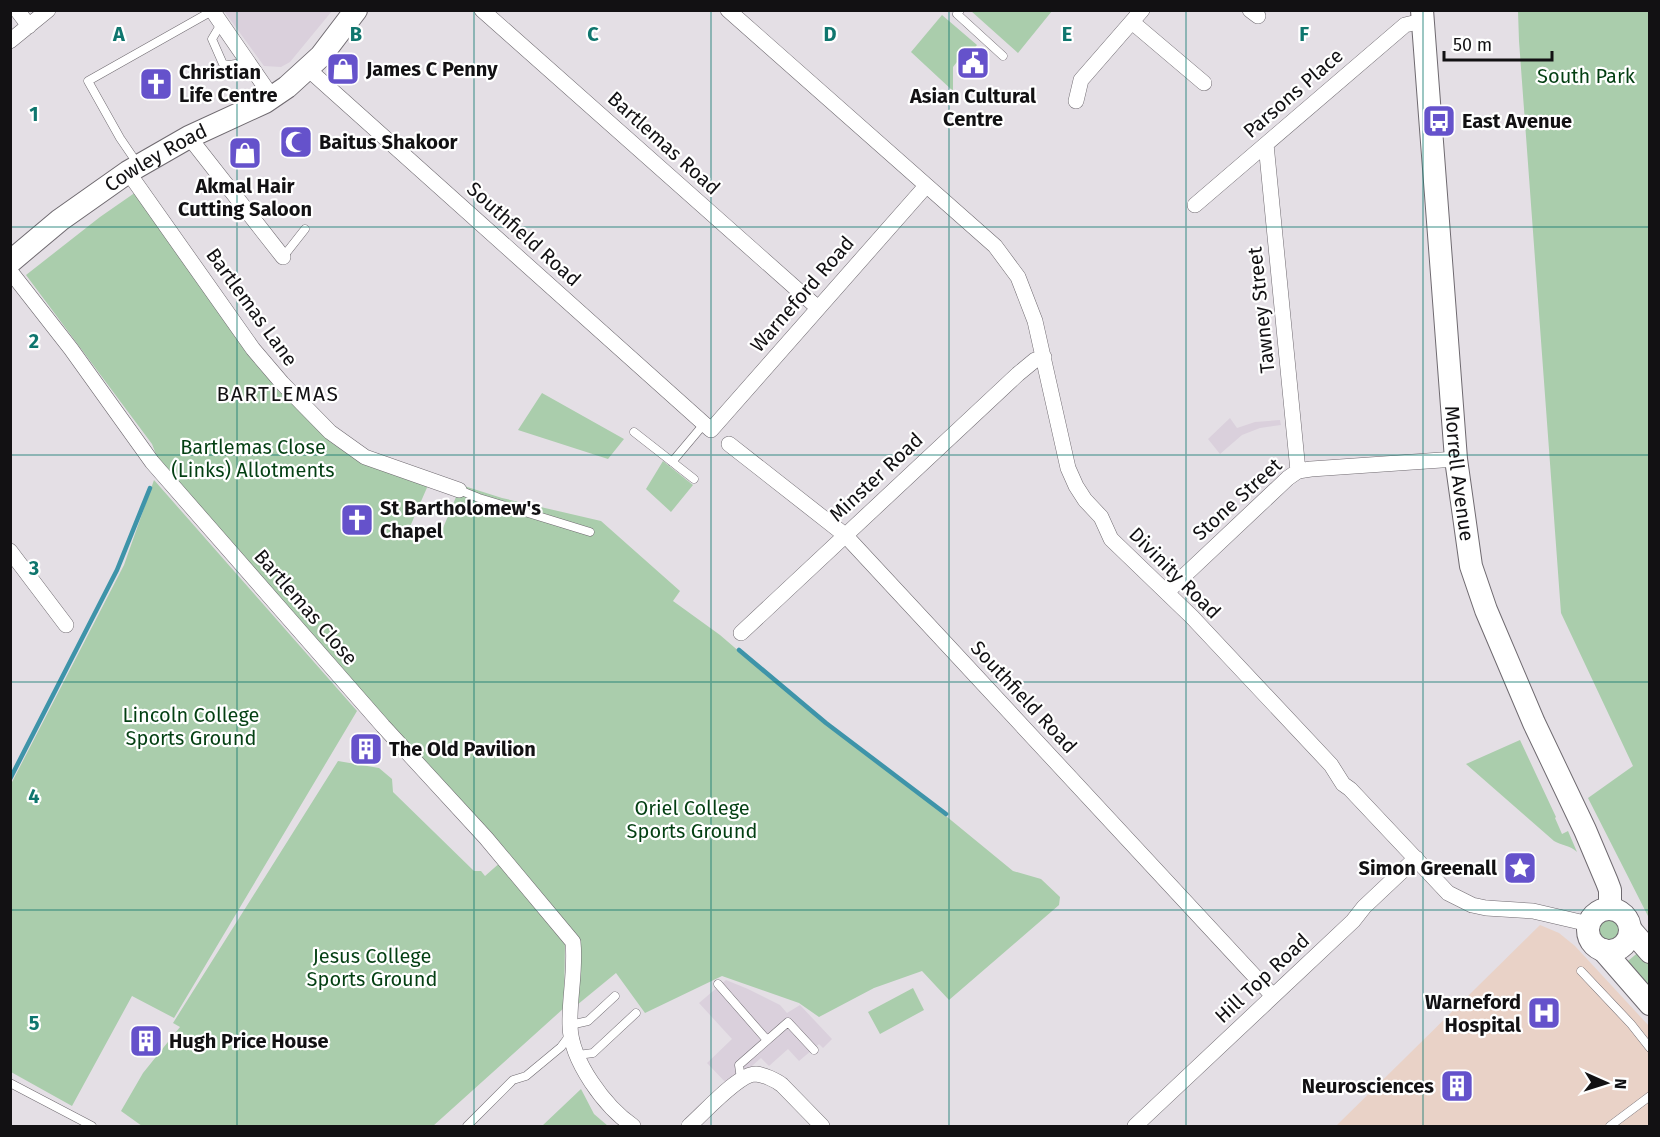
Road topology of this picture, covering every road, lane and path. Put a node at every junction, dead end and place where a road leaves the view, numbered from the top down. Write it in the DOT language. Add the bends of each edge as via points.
graph roads {
  1 [pos="17,10"];
  2 [pos="48,10"];
  3 [pos="356,10"];
  4 [pos="482,10"];
  5 [pos="728,10"];
  6 [pos="960,10"];
  7 [pos="215,15"];
  8 [pos="1137,16"];
  9 [pos="1422,16"];
  10 [pos="29,26"];
  11 [pos="10,40"];
  12 [pos="1003,56"];
  13 [pos="249,62"];
  14 [pos="308,69"];
  15 [pos="1204,83"];
  16 [pos="272,97"];
  17 [pos="1076,101"];
  18 [pos="189,137"];
  19 [pos="1266,144"];
  20 [pos="134,168"];
  21 [pos="926,186"];
  22 [pos="1195,205"];
  23 [pos="305,229"];
  24 [pos="283,257"];
  25 [pos="10,262"];
  26 [pos="10,270"];
  27 [pos="818,308"];
  28 [pos="1044,357"];
  29 [pos="708,427"];
  30 [pos="634,432"];
  31 [pos="729,444"];
  32 [pos="1456,459"];
  33 [pos="672,462"];
  34 [pos="1298,471"];
  35 [pos="694,479"];
  36 [pos="459,490"];
  37 [pos="590,532"];
  38 [pos="845,535"];
  39 [pos="10,551"];
  40 [pos="1167,592"];
  41 [pos="66,625"];
  42 [pos="741,633"];
  43 [pos="1416,858"];
  44 [pos="1610,909"];
  45 [pos="1589,924"];
  46 [pos="1630,929"];
  47 [pos="1603,950"];
  48 [pos="1650,952"];
  49 [pos="1581,971"];
  50 [pos="718,984"];
  51 [pos="615,996"];
  52 [pos="1273,996"];
  53 [pos="1650,1004"];
  54 [pos="636,1013"];
  55 [pos="570,1030"];
  56 [pos="767,1040"];
  57 [pos="1650,1048"];
  58 [pos="814,1050"];
  59 [pos="578,1055"];
  60 [pos="741,1079"];
  61 [pos="10,1083"];
  62 [pos="1650,1096"];
  63 [pos="92,1126"];
  64 [pos="468,1126"];
  65 [pos="633,1126"];
  66 [pos="689,1126"];
  67 [pos="822,1126"];
  68 [pos="1135,1126"];
  69 [pos="1610,1126"];
  1 -- 10 [label="street"];
  2 -- 10 [label="street"];
  3 -- 14 [label="street, Cowley Road"];
  4 -- 27 [label="street, Bartlemas Road"];
  5 -- 21 [label="street, Divinity Road"];
  6 -- 12 [label="lane" via="957,14"];
  7 -- 13 [label="street"];
  7 -- 13 [label="lane" via="212,39 223,64"];
  7 -- 20 [label="lane" via="87,81"];
  8 -- 15 [label="street"];
  8 -- 17 [label="street" via="1081,80"];
  9 -- 19 [label="street, Parsons Place" via="1405,25"];
  9 -- 32 [label="street, Morrell Avenue"];
  10 -- 11 [label="street"];
  13 -- 16 [label="street"];
  14 -- 16 [label="street, Cowley Road"];
  14 -- 29 [label="street, Southfield Road"];
  16 -- 18 [label="street, Cowley Road"];
  18 -- 20 [label="street, Cowley Road"];
  18 -- 24 [label="street"];
  19 -- 22 [label="street, Parsons Place"];
  19 -- 34 [label="street, Tawney Street"];
  20 -- 25 [label="street, Cowley Road" via="60,220"];
  20 -- 36 [label="street, Bartlemas Lane" via="253,349 330,432 365,457"];
  21 -- 27 [label="street, Warneford Road"];
  21 -- 28 [label="street, Divinity Road" via="974,225 1018,277"];
  23 -- 24 [label="lane"];
  26 -- 55 [label="street, Bartlemas Close" via="152,462 486,838 573,942"];
  27 -- 29 [label="street, Warneford Road"];
  28 -- 38 [label="street, Minster Road" via="1018,374"];
  28 -- 40 [label="street, Divinity Road" via="1068,468 1076,486 1101,517 1111,539"];
  29 -- 33 [label="lane"];
  30 -- 33 [label="lane"];
  31 -- 38 [label="street, Southfield Road"];
  32 -- 34 [label="street, Stone Street"];
  32 -- 44 [label="street, Morrell Avenue" via="1471,566 1486,610 1607,882"];
  33 -- 35 [label="lane"];
  34 -- 40 [label="street, Stone Street"];
  36 -- 37 [label="lane"];
  38 -- 42 [label="street, Minster Road"];
  38 -- 52 [label="street, Southfield Road"];
  39 -- 41 [label="street"];
  40 -- 43 [label="street, Divinity Road"];
  43 -- 45 [label="street, Divinity Road" via="1448,893 1472,905 1533,911"];
  43 -- 52 [label="street, Hill Top Road"];
  44 -- 45 [label="street" via="1595,914"];
  44 -- 46 [label="street" via="1624,915"];
  45 -- 47 [label="street" via="1590,939"];
  46 -- 47 [label="street" via="1622,947"];
  46 -- 48 [label="street"];
  47 -- 53 [label="street"];
  49 -- 57 [label="lane"];
  50 -- 56 [label="lane"];
  51 -- 55 [label="lane" via="588,1021"];
  52 -- 68 [label="street, Hill Top Road"];
  54 -- 59 [label="lane" via="593,1053"];
  55 -- 59 [label="street"];
  55 -- 64 [label="lane" via="561,1047 526,1076 513,1080"];
  56 -- 58 [label="lane" via="788,1022"];
  56 -- 60 [label="lane" via="739,1065"];
  59 -- 65 [label="street" via="591,1082"];
  60 -- 66 [label="street"];
  60 -- 67 [label="street" via="755,1074 777,1082"];
  61 -- 63 [label="lane"];
  62 -- 69 [label="lane"];
}
